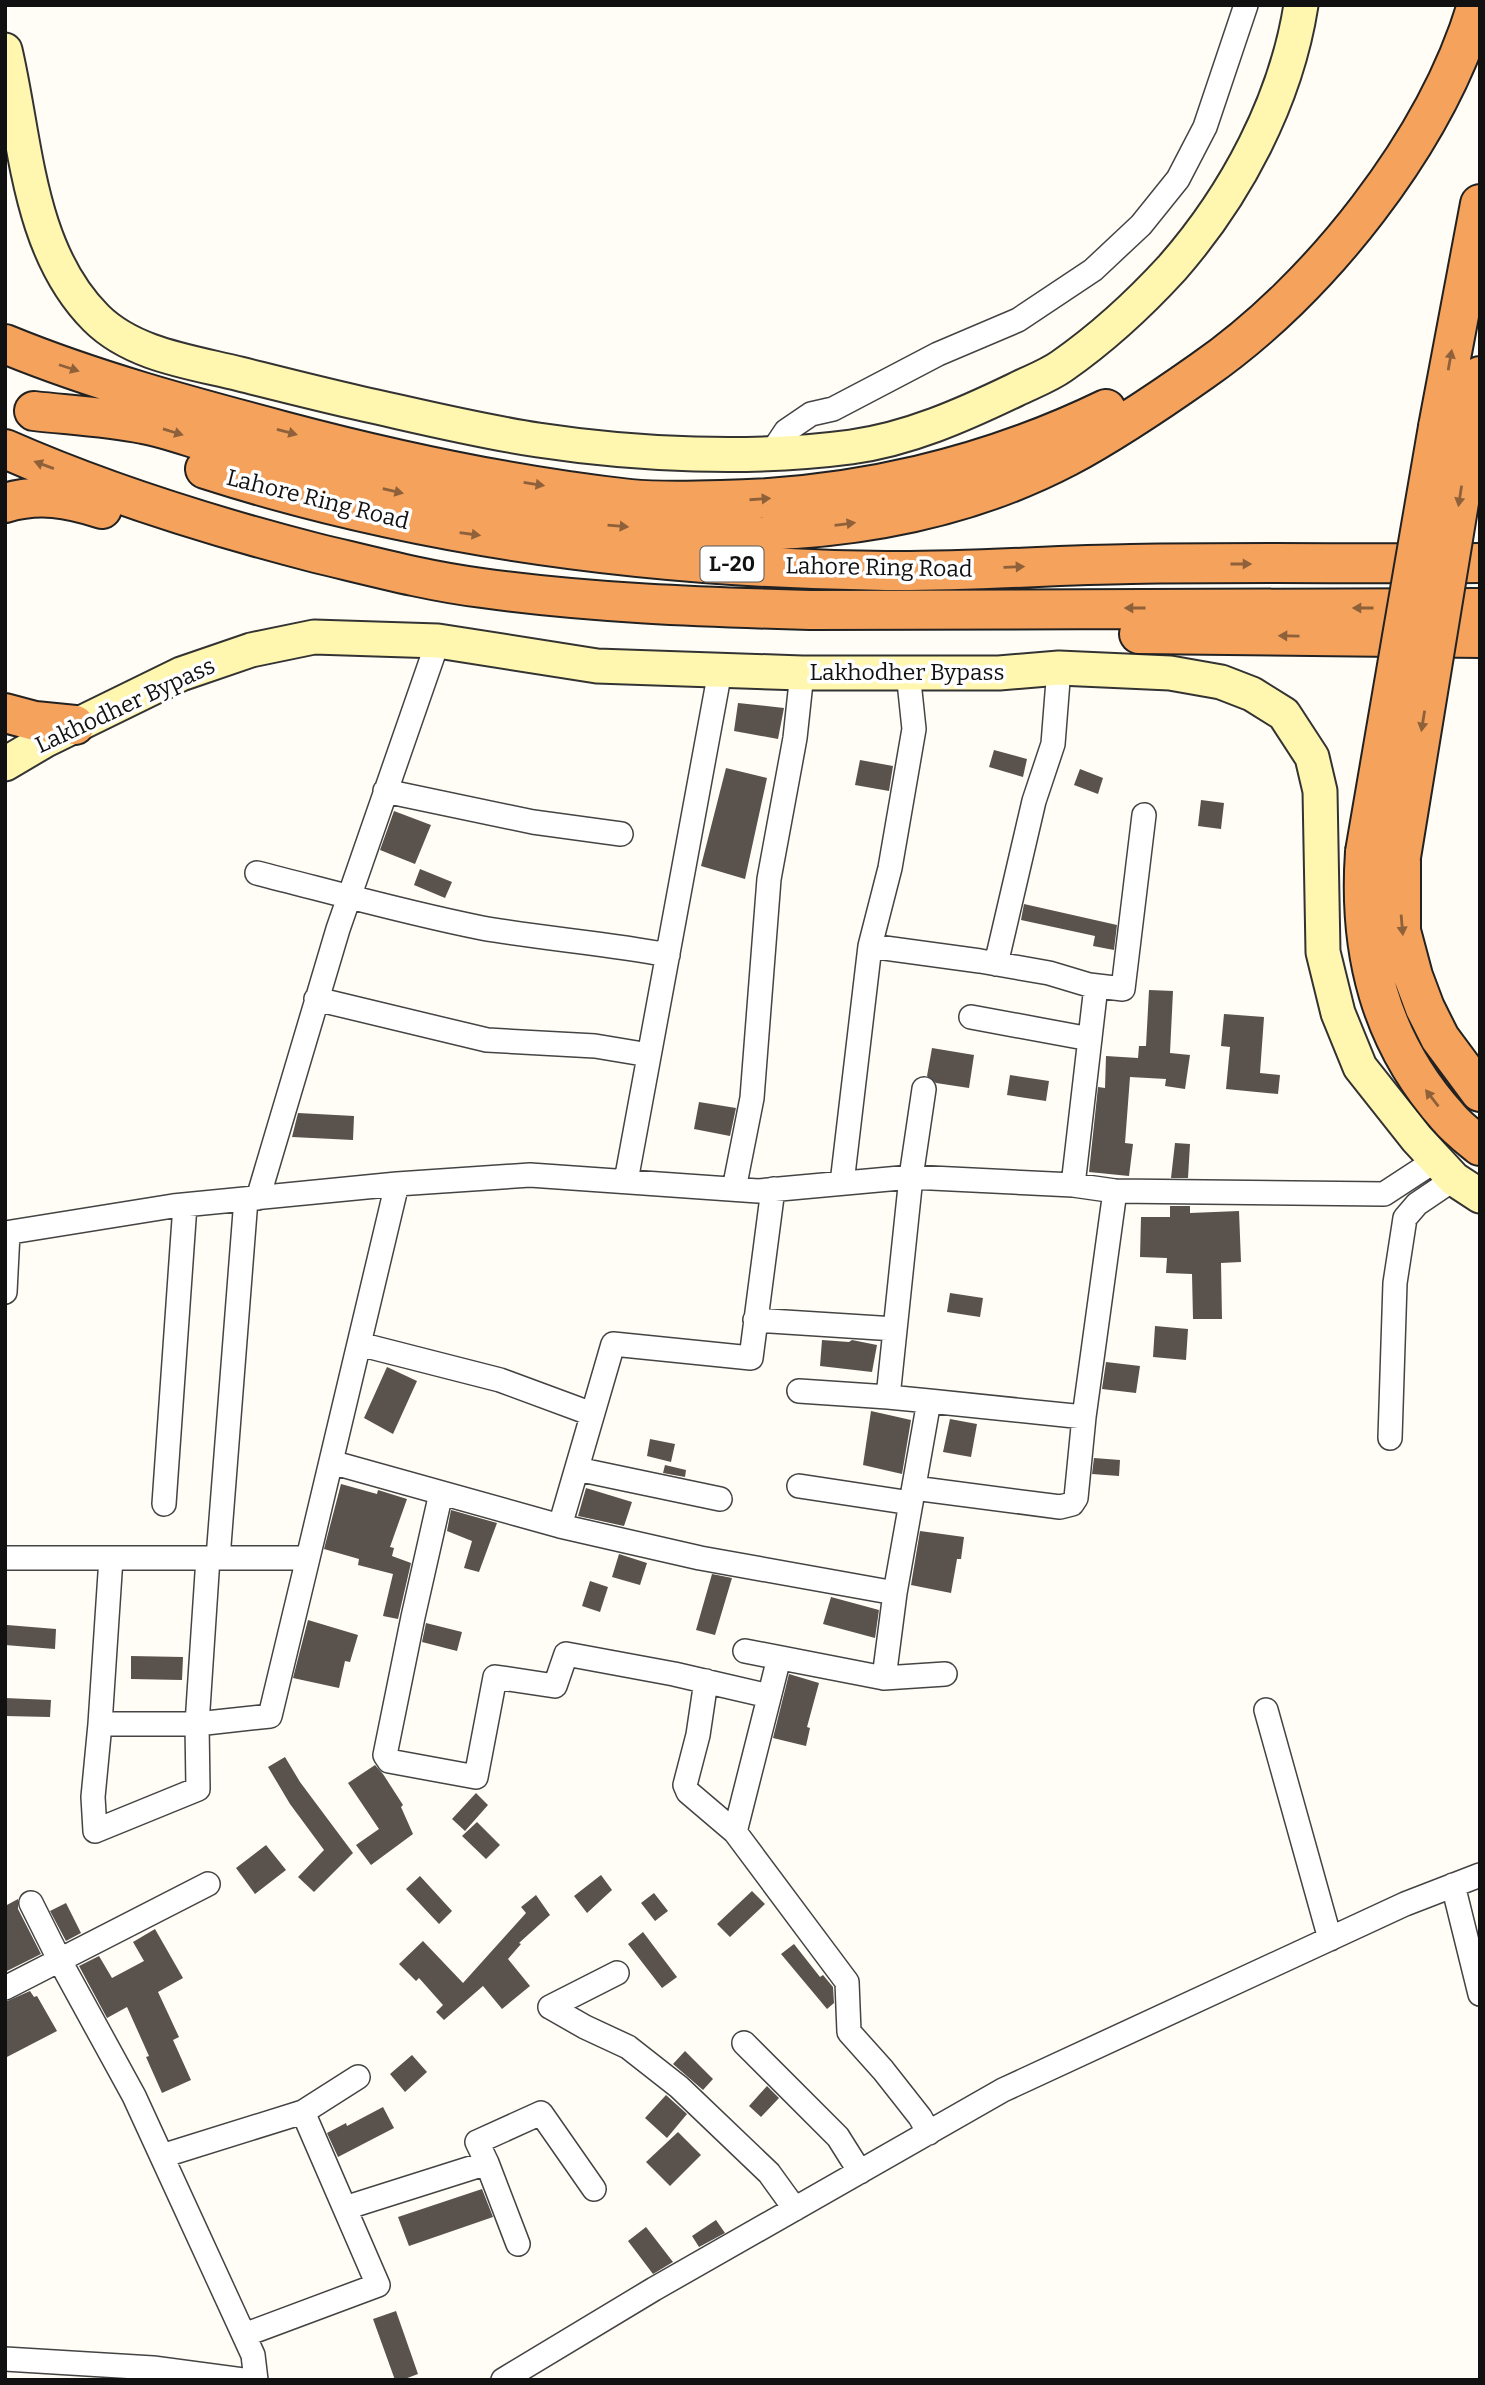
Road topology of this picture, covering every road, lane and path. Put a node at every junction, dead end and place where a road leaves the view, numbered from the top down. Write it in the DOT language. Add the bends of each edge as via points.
graph roads {
  1 [pos="1246,5"];
  2 [pos="1301,5"];
  3 [pos="1477,5"];
  4 [pos="5,50"];
  5 [pos="1480,204"];
  6 [pos="1306,280"];
  7 [pos="5,344"];
  8 [pos="1480,376"];
  9 [pos="19,405"];
  10 [pos="1455,428"];
  11 [pos="5,449"];
  12 [pos="772,452"];
  13 [pos="5,503"];
  14 [pos="1480,563"];
  15 [pos="1480,608"];
  16 [pos="885,609"];
  17 [pos="810,610"];
  18 [pos="1480,638"];
  19 [pos="438,642"];
  20 [pos="1059,668"];
  21 [pos="720,671"];
  22 [pos="908,672"];
  23 [pos="802,673"];
  24 [pos="5,713"];
  25 [pos="75,725"];
  26 [pos="5,764"];
  27 [pos="385,791"];
  28 [pos="1144,815"];
  29 [pos="621,834"];
  30 [pos="1383,854"];
  31 [pos="257,873"];
  32 [pos="349,896"];
  33 [pos="870,946"];
  34 [pos="668,955"];
  35 [pos="996,964"];
  36 [pos="1096,986"];
  37 [pos="316,999"];
  38 [pos="971,1017"];
  39 [pos="1090,1039"];
  40 [pos="649,1055"];
  41 [pos="924,1089"];
  42 [pos="1480,1092"];
  43 [pos="1480,1146"];
  44 [pos="911,1177"];
  45 [pos="1456,1178"];
  46 [pos="626,1181"];
  47 [pos="842,1183"];
  48 [pos="397,1184"];
  49 [pos="1073,1185"];
  50 [pos="734,1189"];
  51 [pos="773,1189"];
  52 [pos="1115,1191"];
  53 [pos="252,1198"];
  54 [pos="185,1205"];
  55 [pos="7,1233"];
  56 [pos="5,1292"];
  57 [pos="755,1320"];
  58 [pos="895,1329"];
  59 [pos="359,1343"];
  60 [pos="799,1391"];
  61 [pos="888,1397"];
  62 [pos="929,1401"];
  63 [pos="592,1414"];
  64 [pos="1084,1416"];
  65 [pos="1390,1438"];
  66 [pos="331,1462"];
  67 [pos="577,1469"];
  68 [pos="799,1486"];
  69 [pos="441,1493"];
  70 [pos="912,1495"];
  71 [pos="720,1499"];
  72 [pos="164,1504"];
  73 [pos="560,1526"];
  74 [pos="5,1558"];
  75 [pos="111,1558"];
  76 [pos="213,1558"];
  77 [pos="308,1558"];
  78 [pos="895,1593"];
  79 [pos="745,1651"];
  80 [pos="779,1658"];
  81 [pos="945,1674"];
  82 [pos="884,1678"];
  83 [pos="706,1681"];
  84 [pos="769,1696"];
  85 [pos="1266,1710"];
  86 [pos="100,1724"];
  87 [pos="197,1724"];
  88 [pos="735,1832"];
  89 [pos="1480,1875"];
  90 [pos="208,1884"];
  91 [pos="1453,1885"];
  92 [pos="31,1903"];
  93 [pos="1473,1935"];
  94 [pos="1330,1939"];
  95 [pos="60,1961"];
  96 [pos="617,1973"];
  97 [pos="5,1988"];
  98 [pos="1480,1994"];
  99 [pos="744,2043"];
  100 [pos="358,2077"];
  101 [pos="303,2112"];
  102 [pos="929,2133"];
  103 [pos="162,2156"];
  104 [pos="487,2163"];
  105 [pos="860,2172"];
  106 [pos="594,2189"];
  107 [pos="345,2208"];
  108 [pos="795,2209"];
  109 [pos="518,2244"];
  110 [pos="244,2335"];
  111 [pos="5,2359"];
  112 [pos="243,2380"];
  113 [pos="256,2380"];
  114 [pos="503,2380"];
  1 -- 12 [label="street" via="1205,127 1178,179 1141,225 1093,270 1018,320 938,354 833,409 811,414 786,431"];
  2 -- 12 [label="main road" via="1281,87 1240,172 1183,255 1147,296 1108,330 1058,369 962,416 853,447"];
  3 -- 6 [label="highway" via="1455,65 1403,162 1340,245"];
  4 -- 12 [label="main road" via="37,211 81,302 112,332 150,351 243,375 537,440 688,454"];
  10 -- 5 [label="highway, one-way"];
  7 -- 6 [label="highway, one-way" via="145,392 348,449 631,499 747,500 883,484 1011,449 1072,425 1191,360"];
  9 -- 6 [label="highway, one-way" via="144,424 385,489 576,522 687,531 837,525 912,513 965,498 1065,458 1215,362 1262,325"];
  8 -- 10 [label="highway"];
  9 -- 14 [label="highway, Lahore Ring Road / L-20, one-way" via="313,502 458,533 581,550 722,564 887,571 1131,564"];
  10 -- 30 [label="highway, bridge"];
  17 -- 11 [label="highway, Lahore Ring Road / L-20, one-way" via="570,597 480,588 369,566 141,501"];
  13 -- 17 [label="highway" via="26,497 70,499 311,570 452,601 525,611 711,628"];
  15 -- 16 [label="highway, Lahore Ring Road / L-20, one-way"];
  16 -- 17 [label="highway, Lahore Ring Road / L-20"];
  18 -- 16 [label="highway, one-way" via="995,632"];
  19 -- 21 [label="main road, Lakhodher Bypass" via="597,666"];
  19 -- 25 [label="main road, Lakhodher Bypass" via="314,637 251,650 181,674"];
  19 -- 27 [label="street"];
  20 -- 22 [label="main road, Lakhodher Bypass"];
  20 -- 35 [label="street" via="1053,744 1034,801"];
  20 -- 45 [label="main road, Lakhodher Bypass" via="1170,673 1221,682 1284,714 1312,757 1320,791 1323,951 1338,1013 1360,1067"];
  21 -- 23 [label="main road, Lakhodher Bypass"];
  21 -- 34 [label="street"];
  22 -- 23 [label="main road, Lakhodher Bypass"];
  22 -- 33 [label="street" via="914,729 890,869"];
  23 -- 50 [label="street" via="769,879 752,1098"];
  24 -- 25 [label="highway"];
  25 -- 26 [label="main road, Lakhodher Bypass"];
  27 -- 29 [label="street" via="533,822"];
  27 -- 32 [label="street"];
  28 -- 36 [label="street" via="1123,989"];
  30 -- 42 [label="highway, one-way" via="1425,1008 1440,1038"];
  43 -- 30 [label="highway, one-way" via="1449,1119 1418,1079 1381,1007 1363,887"];
  31 -- 32 [label="street"];
  32 -- 34 [label="street" via="507,932"];
  32 -- 37 [label="street"];
  33 -- 35 [label="street"];
  33 -- 47 [label="street"];
  34 -- 40 [label="street"];
  35 -- 36 [label="street"];
  36 -- 39 [label="street"];
  37 -- 40 [label="street" via="487,1040 594,1046"];
  37 -- 53 [label="street"];
  38 -- 39 [label="street"];
  39 -- 49 [label="street"];
  40 -- 46 [label="street"];
  41 -- 44 [label="street"];
  44 -- 47 [label="street"];
  44 -- 49 [label="street"];
  44 -- 58 [label="street"];
  45 -- 52 [label="street" via="1384,1194"];
  45 -- 65 [label="street" via="1417,1204 1405,1218 1395,1283"];
  46 -- 48 [label="street" via="530,1175"];
  46 -- 50 [label="street"];
  47 -- 51 [label="street"];
  48 -- 53 [label="street"];
  48 -- 59 [label="street"];
  49 -- 52 [label="street"];
  50 -- 51 [label="street"];
  51 -- 57 [label="street"];
  52 -- 64 [label="street"];
  53 -- 54 [label="street"];
  53 -- 76 [label="street"];
  54 -- 55 [label="street"];
  54 -- 72 [label="street"];
  55 -- 56 [label="street"];
  57 -- 58 [label="street"];
  57 -- 63 [label="street" via="751,1358 613,1344"];
  58 -- 61 [label="street"];
  59 -- 63 [label="street" via="500,1380"];
  59 -- 66 [label="street"];
  60 -- 61 [label="street"];
  61 -- 62 [label="street"];
  62 -- 64 [label="street"];
  62 -- 70 [label="street"];
  63 -- 67 [label="street"];
  64 -- 70 [label="street" via="1072,1504 1060,1507"];
  66 -- 69 [label="street"];
  66 -- 77 [label="street"];
  67 -- 71 [label="street"];
  67 -- 73 [label="street"];
  68 -- 70 [label="street"];
  69 -- 73 [label="street"];
  69 -- 83 [label="street" via="385,1755 389,1761 476,1777 495,1676 555,1686 566,1654"];
  70 -- 78 [label="street"];
  73 -- 78 [label="street" via="700,1558"];
  74 -- 75 [label="street"];
  75 -- 76 [label="street"];
  75 -- 86 [label="street"];
  76 -- 77 [label="street"];
  76 -- 87 [label="street"];
  77 -- 87 [label="street" via="270,1717"];
  78 -- 82 [label="street"];
  79 -- 80 [label="street"];
  80 -- 82 [label="street"];
  80 -- 84 [label="street"];
  81 -- 82 [label="street"];
  83 -- 84 [label="street"];
  83 -- 88 [label="street" via="685,1785"];
  84 -- 88 [label="street"];
  85 -- 94 [label="street"];
  86 -- 87 [label="street"];
  86 -- 87 [label="street" via="93,1797 95,1831 198,1789"];
  88 -- 102 [label="street" via="848,1982 849,2032"];
  89 -- 91 [label="street"];
  90 -- 95 [label="street"];
  91 -- 93 [label="street"];
  91 -- 94 [label="street"];
  92 -- 95 [label="street"];
  93 -- 98 [label="street"];
  94 -- 102 [label="street" via="1003,2091"];
  95 -- 97 [label="street"];
  95 -- 103 [label="street"];
  96 -- 108 [label="street" via="550,2007 628,2048 679,2087 769,2173"];
  99 -- 105 [label="street" via="838,2137"];
  100 -- 101 [label="street"];
  101 -- 103 [label="street"];
  101 -- 107 [label="street"];
  102 -- 105 [label="street"];
  103 -- 110 [label="street"];
  104 -- 106 [label="street" via="478,2142 541,2113"];
  104 -- 107 [label="street"];
  104 -- 109 [label="street"];
  105 -- 108 [label="street"];
  107 -- 110 [label="street" via="378,2285"];
  108 -- 114 [label="street"];
  110 -- 113 [label="street" via="253,2355"];
  111 -- 112 [label="street" via="153,2368"];
}
